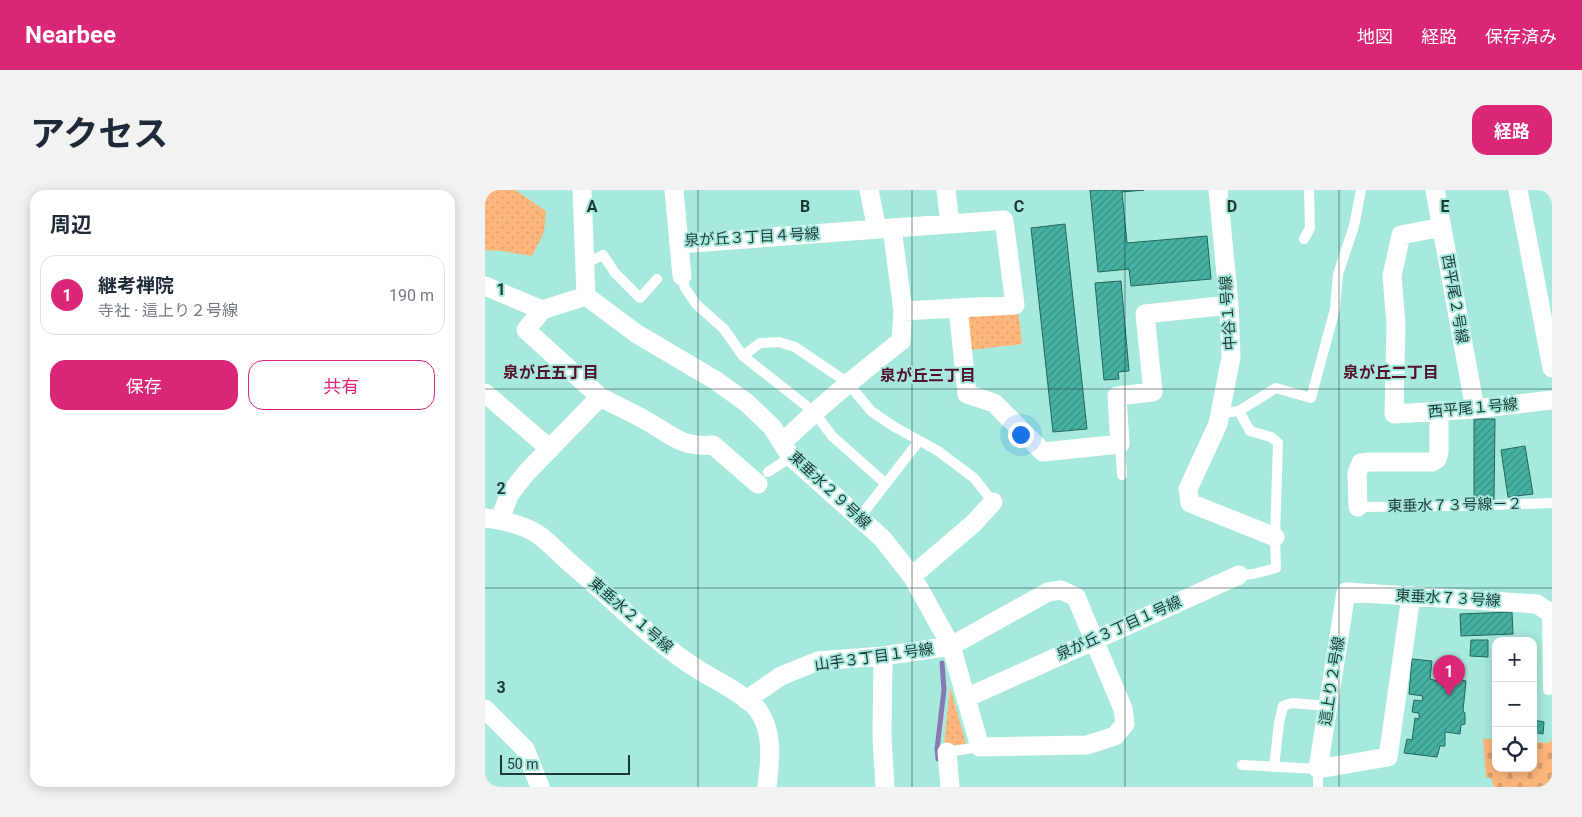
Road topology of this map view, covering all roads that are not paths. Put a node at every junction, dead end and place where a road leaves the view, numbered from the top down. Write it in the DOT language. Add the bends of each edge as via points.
graph roads {
  1 [pos="582,190"];
  2 [pos="674,190"];
  3 [pos="869,190"];
  4 [pos="946,190"];
  5 [pos="1217,190"];
  6 [pos="1309,190"];
  7 [pos="1361,190"];
  8 [pos="1435,190"];
  9 [pos="1518,190"];
  10 [pos="950,224"];
  11 [pos="1442,227"];
  12 [pos="885,228"];
  13 [pos="1304,239"];
  14 [pos="679,244"];
  15 [pos="584,264"];
  16 [pos="682,276"];
  17 [pos="657,279"];
  18 [pos="485,286"];
  19 [pos="586,296"];
  20 [pos="1229,305"];
  21 [pos="958,308"];
  22 [pos="542,310"];
  23 [pos="903,312"];
  24 [pos="1550,349"];
  25 [pos="743,356"];
  26 [pos="1552,368"];
  27 [pos="847,383"];
  28 [pos="485,393"];
  29 [pos="600,397"];
  30 [pos="1552,400"];
  31 [pos="1475,409"];
  32 [pos="1239,411"];
  33 [pos="814,412"];
  34 [pos="1439,412"];
  35 [pos="1220,413"];
  36 [pos="919,441"];
  37 [pos="1120,444"];
  38 [pos="550,449"];
  39 [pos="787,450"];
  40 [pos="1122,475"];
  41 [pos="763,478"];
  42 [pos="885,484"];
  43 [pos="993,502"];
  44 [pos="1552,503"];
  45 [pos="1358,507"];
  46 [pos="860,517"];
  47 [pos="492,519"];
  48 [pos="1275,537"];
  49 [pos="1239,575"];
  50 [pos="912,576"];
  51 [pos="1346,592"];
  52 [pos="1411,596"];
  53 [pos="1550,611"];
  54 [pos="1094,639"];
  55 [pos="951,646"];
  56 [pos="883,656"];
  57 [pos="1552,689"];
  58 [pos="965,698"];
  59 [pos="746,700"];
  60 [pos="1328,706"];
  61 [pos="485,709"];
  62 [pos="980,747"];
  63 [pos="947,752"];
  64 [pos="1242,765"];
  65 [pos="1274,767"];
  66 [pos="1318,778"];
  67 [pos="540,787"];
  68 [pos="767,787"];
  69 [pos="885,787"];
  70 [pos="950,787"];
  1 -- 15 [label="street"];
  2 -- 14 [label="street, 泉が丘３丁目４号線"];
  3 -- 12 [label="street"];
  4 -- 10 [label="street"];
  5 -- 20 [label="street, 中谷１号線"];
  6 -- 13 [label="lane" via="1310,228"];
  7 -- 32 [label="lane" via="1354,226 1338,274 1335,309 1311,398 1276,388"];
  8 -- 11 [label="street, 西平尾２号線"];
  9 -- 24 [label="street"];
  10 -- 12 [label="street, 泉が丘３丁目４号線"];
  10 -- 21 [label="street, 泉が丘３丁目４号線" via="1004,220 1015,305"];
  11 -- 31 [label="street, 西平尾２号線"];
  11 -- 34 [label="street, 西平尾１号線" via="1401,235 1392,276 1394,414"];
  12 -- 14 [label="street, 泉が丘３丁目４号線"];
  12 -- 23 [label="street"];
  14 -- 16 [label="street"];
  15 -- 17 [label="lane" via="603,255 639,298"];
  15 -- 19 [label="street"];
  16 -- 25 [label="lane" via="685,288 696,304 725,329"];
  18 -- 22 [label="street"];
  19 -- 22 [label="street"];
  19 -- 39 [label="street, 東垂水２９号線" via="637,334 747,403 772,427"];
  20 -- 35 [label="street, 中谷１号線" via="1231,357"];
  20 -- 37 [label="street" via="1145,314 1153,392 1117,396"];
  21 -- 23 [label="street"];
  21 -- 37 [label="street" via="967,394 994,403 1043,452"];
  22 -- 29 [label="street" via="526,330"];
  23 -- 27 [label="street" via="901,341"];
  24 -- 26 [label="street"];
  25 -- 27 [label="lane" via="760,343 779,342 795,347"];
  25 -- 33 [label="lane"];
  27 -- 33 [label="street"];
  27 -- 36 [label="lane" via="871,411"];
  28 -- 38 [label="street"];
  29 -- 38 [label="street"];
  29 -- 41 [label="street" via="647,420 672,437 698,446 713,445"];
  30 -- 31 [label="street, 西平尾１号線"];
  31 -- 34 [label="street, 西平尾１号線"];
  32 -- 35 [label="lane"];
  32 -- 48 [label="lane" via="1251,431 1271,437 1278,444"];
  33 -- 39 [label="street"];
  33 -- 42 [label="lane" via="833,436"];
  34 -- 45 [label="street" via="1437,459 1432,462 1361,463 1357,473"];
  35 -- 48 [label="street, 中谷１号線" via="1188,489 1190,503"];
  36 -- 42 [label="lane"];
  36 -- 43 [label="lane" via="973,478"];
  37 -- 40 [label="lane"];
  38 -- 47 [label="street"];
  39 -- 41 [label="lane"];
  39 -- 46 [label="street, 東垂水２９号線"];
  42 -- 46 [label="lane"];
  43 -- 50 [label="street"];
  44 -- 45 [label="lane, 東垂水７３号線－２"];
  46 -- 50 [label="street, 東垂水２９号線" via="882,538"];
  47 -- 59 [label="street, 東垂水２１号線" via="535,533 647,632"];
  48 -- 49 [label="lane, 泉が丘３丁目１号線" via="1276,568"];
  49 -- 54 [label="street, 泉が丘３丁目１号線"];
  50 -- 55 [label="street, 東垂水２９号線"];
  51 -- 52 [label="street, 東垂水７３号線"];
  51 -- 60 [label="street, 這上り２号線"];
  52 -- 53 [label="street, 東垂水７３号線" via="1537,604"];
  52 -- 66 [label="street" via="1387,757"];
  53 -- 57 [label="lane, 東垂水７３号線" via="1549,690"];
  54 -- 55 [label="street" via="1076,596 1061,590 1048,592"];
  54 -- 58 [label="street, 泉が丘３丁目１号線"];
  54 -- 62 [label="street" via="1123,709 1125,724 1115,736 1087,745"];
  55 -- 56 [label="street, 山手３丁目１号線"];
  55 -- 58 [label="street, 東垂水２９号線"];
  56 -- 59 [label="street, 山手３丁目１号線" via="818,661 781,676"];
  56 -- 69 [label="street"];
  58 -- 62 [label="street, 東垂水２９号線"];
  59 -- 68 [label="street, 東垂水２１号線" via="758,709 769,732"];
  60 -- 65 [label="lane" via="1292,703 1283,706"];
  60 -- 66 [label="street, 這上り２号線"];
  61 -- 67 [label="street" via="525,749"];
  62 -- 63 [label="lane"];
  63 -- 70 [label="street"];
  64 -- 65 [label="lane"];
  65 -- 66 [label="lane"];
}
